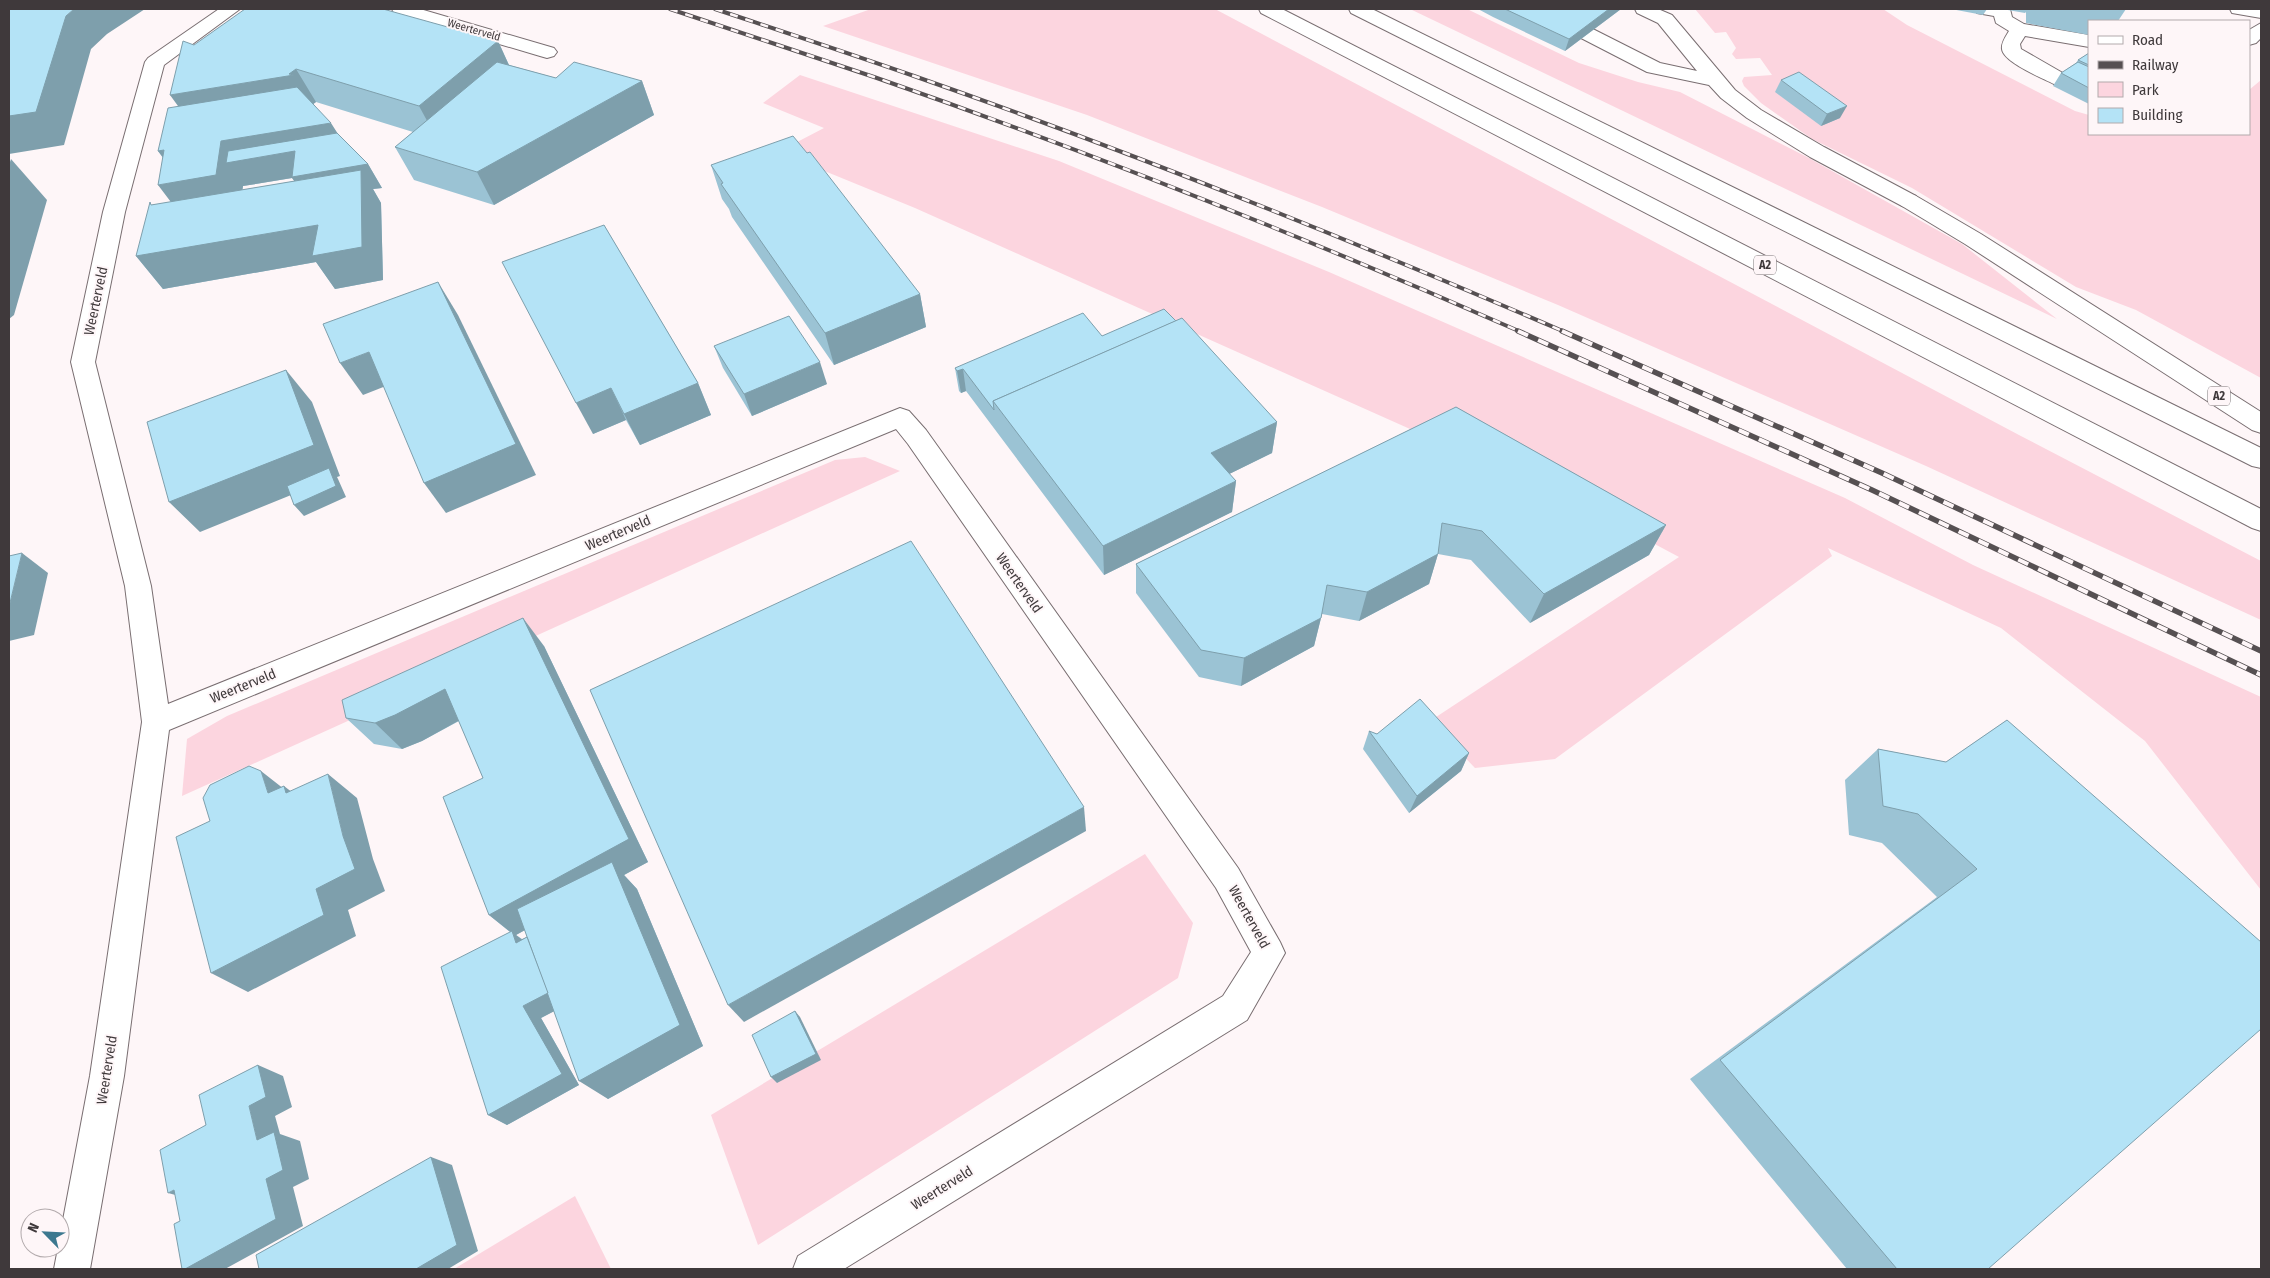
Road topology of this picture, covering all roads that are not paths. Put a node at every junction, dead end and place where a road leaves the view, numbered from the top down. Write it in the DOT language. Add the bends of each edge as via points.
graph roads {
  1 [pos="231,9"];
  2 [pos="401,9"];
  3 [pos="1268,9"];
  4 [pos="1358,9"];
  5 [pos="1558,9"];
  6 [pos="1644,9"];
  7 [pos="1984,9"];
  8 [pos="2239,9"];
  9 [pos="2003,11"];
  10 [pos="2261,13"];
  11 [pos="1662,14"];
  12 [pos="2019,29"];
  13 [pos="2261,29"];
  14 [pos="2250,38"];
  15 [pos="2088,41"];
  16 [pos="547,52"];
  17 [pos="1715,80"];
  18 [pos="2060,80"];
  19 [pos="2261,424"];
  20 [pos="2261,459"];
  21 [pos="2261,521"];
  22 [pos="156,722"];
  23 [pos="72,1269"];
  24 [pos="811,1269"];
  1 -- 22 [label="main road, Weerterveld" via="155,62 114,212 83,362 138,586"];
  2 -- 16 [label="main road, Weerterveld"];
  3 -- 21 [label="main road, A2"];
  4 -- 20 [label="main road"];
  5 -- 17 [label="main road" via="1557,18 1654,68"];
  6 -- 11 [label="main road, A2"];
  7 -- 9 [label="main road"];
  8 -- 10 [label="main road"];
  9 -- 12 [label="main road" via="2003,19"];
  11 -- 17 [label="main road, A2"];
  12 -- 15 [label="main road"];
  12 -- 18 [label="main road" via="2011,51"];
  13 -- 14 [label="main road"];
  17 -- 19 [label="main road, A2" via="1765,122 1973,239"];
  22 -- 23 [label="main road, Weerterveld" via="107,1076"];
  22 -- 24 [label="main road, Weerterveld" via="900,417 1227,878 1269,953 1235,1008"];
}
